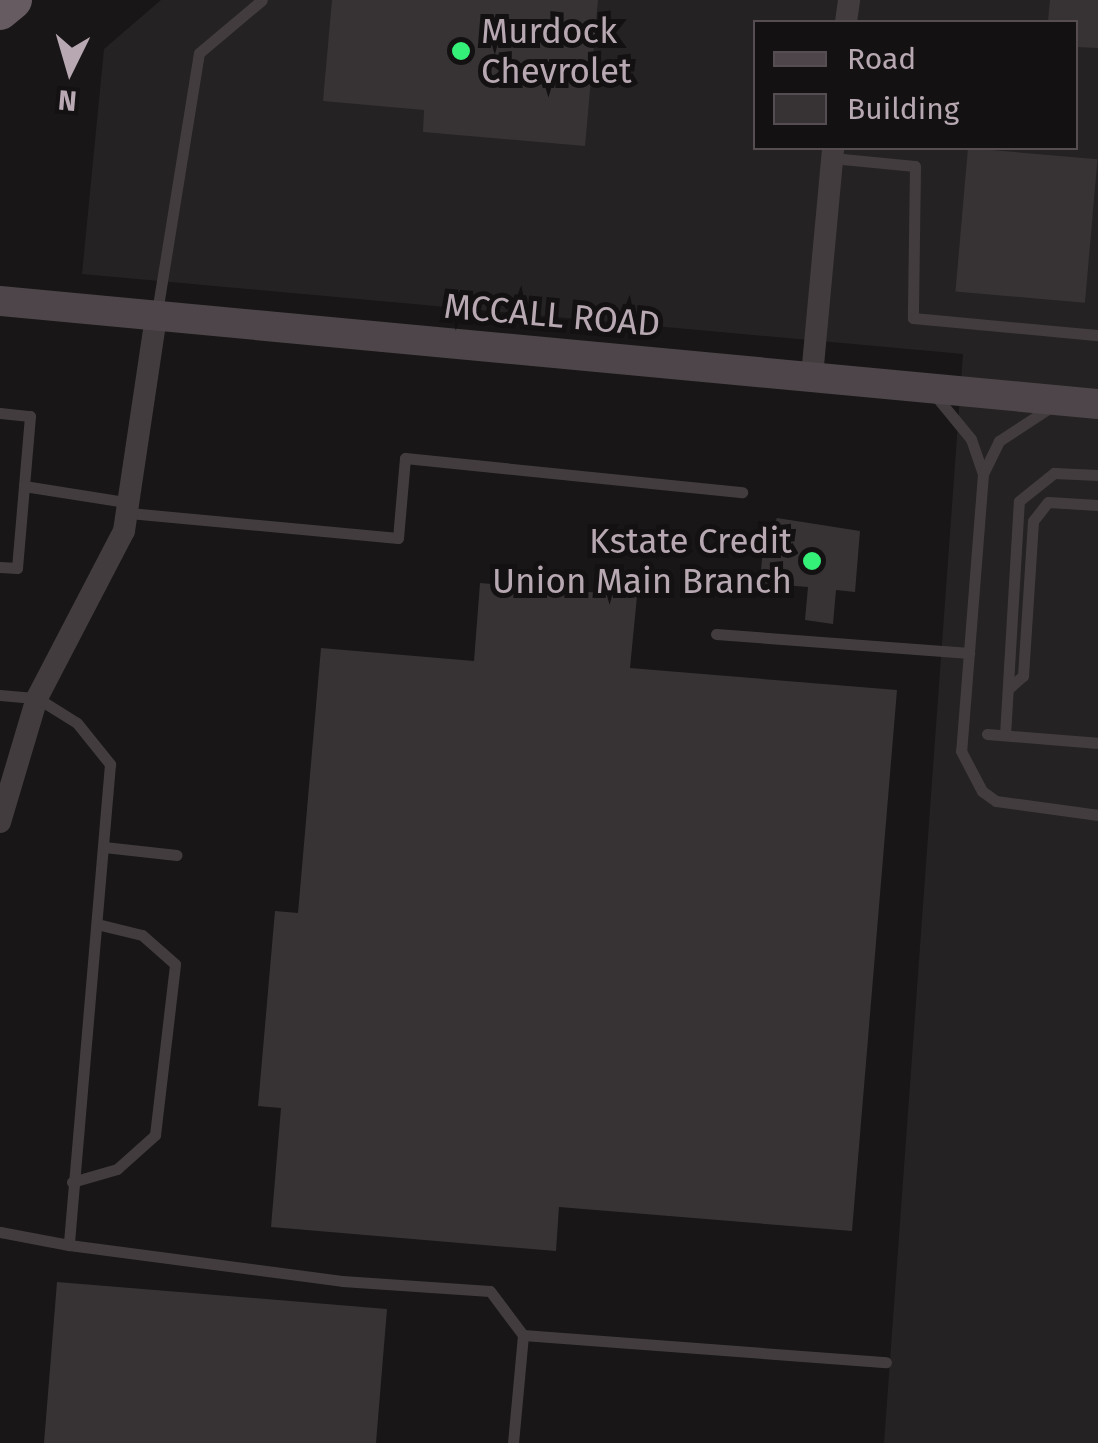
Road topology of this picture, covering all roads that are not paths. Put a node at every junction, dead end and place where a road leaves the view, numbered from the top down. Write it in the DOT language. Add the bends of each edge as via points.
graph roads {
  1 [pos="13,0"];
  2 [pos="262,0"];
  3 [pos="0,11"];
  4 [pos="833,153"];
  5 [pos="0,301"];
  6 [pos="156,318"];
  7 [pos="1098,335"];
  8 [pos="812,376"];
  9 [pos="928,386"];
  10 [pos="1062,400"];
  11 [pos="1098,404"];
  12 [pos="0,413"];
  13 [pos="983,474"];
  14 [pos="1098,475"];
  15 [pos="24,486"];
  16 [pos="742,492"];
  17 [pos="1098,505"];
  18 [pos="130,508"];
  19 [pos="0,566"];
  20 [pos="716,634"];
  21 [pos="969,653"];
  22 [pos="1009,688"];
  23 [pos="0,694"];
  24 [pos="37,698"];
  25 [pos="987,734"];
  26 [pos="1005,736"];
  27 [pos="1098,743"];
  28 [pos="1098,816"];
  29 [pos="0,822"];
  30 [pos="104,847"];
  31 [pos="177,855"];
  32 [pos="97,924"];
  33 [pos="72,1182"];
  34 [pos="0,1232"];
  35 [pos="69,1245"];
  36 [pos="523,1335"];
  37 [pos="886,1362"];
  38 [pos="513,1443"];
  1 -- 3 [label="highway"];
  2 -- 6 [label="lane" via="199,53"];
  4 -- 7 [label="lane" via="915,166 913,318"];
  4 -- 8 [label="street"];
  5 -- 6 [label="main road, MCCALL ROAD"];
  6 -- 8 [label="main road, MCCALL ROAD"];
  6 -- 18 [label="street"];
  8 -- 9 [label="main road, MCCALL ROAD"];
  9 -- 10 [label="main road, MCCALL ROAD"];
  9 -- 13 [label="lane" via="970,438"];
  10 -- 11 [label="main road, MCCALL ROAD"];
  10 -- 13 [label="lane" via="999,440"];
  12 -- 15 [label="lane" via="30,416"];
  13 -- 21 [label="lane"];
  14 -- 22 [label="lane" via="1054,473 1019,501"];
  15 -- 18 [label="lane"];
  15 -- 19 [label="lane" via="17,568"];
  16 -- 18 [label="lane" via="405,458 398,538"];
  17 -- 22 [label="lane" via="1048,502 1033,521 1023,676"];
  18 -- 24 [label="street" via="106,575"];
  20 -- 21 [label="lane"];
  21 -- 28 [label="lane" via="961,751 982,791 1015,807"];
  22 -- 26 [label="lane"];
  23 -- 24 [label="lane"];
  24 -- 29 [label="street"];
  24 -- 30 [label="lane" via="104,748 111,779"];
  25 -- 26 [label="lane"];
  26 -- 27 [label="lane"];
  30 -- 31 [label="lane"];
  30 -- 32 [label="lane"];
  32 -- 33 [label="lane"];
  32 -- 33 [label="lane" via="142,936 175,964 156,1135 116,1168"];
  33 -- 35 [label="lane"];
  34 -- 35 [label="lane"];
  35 -- 36 [label="lane" via="342,1282 490,1291"];
  36 -- 37 [label="lane"];
  36 -- 38 [label="lane"];
}
